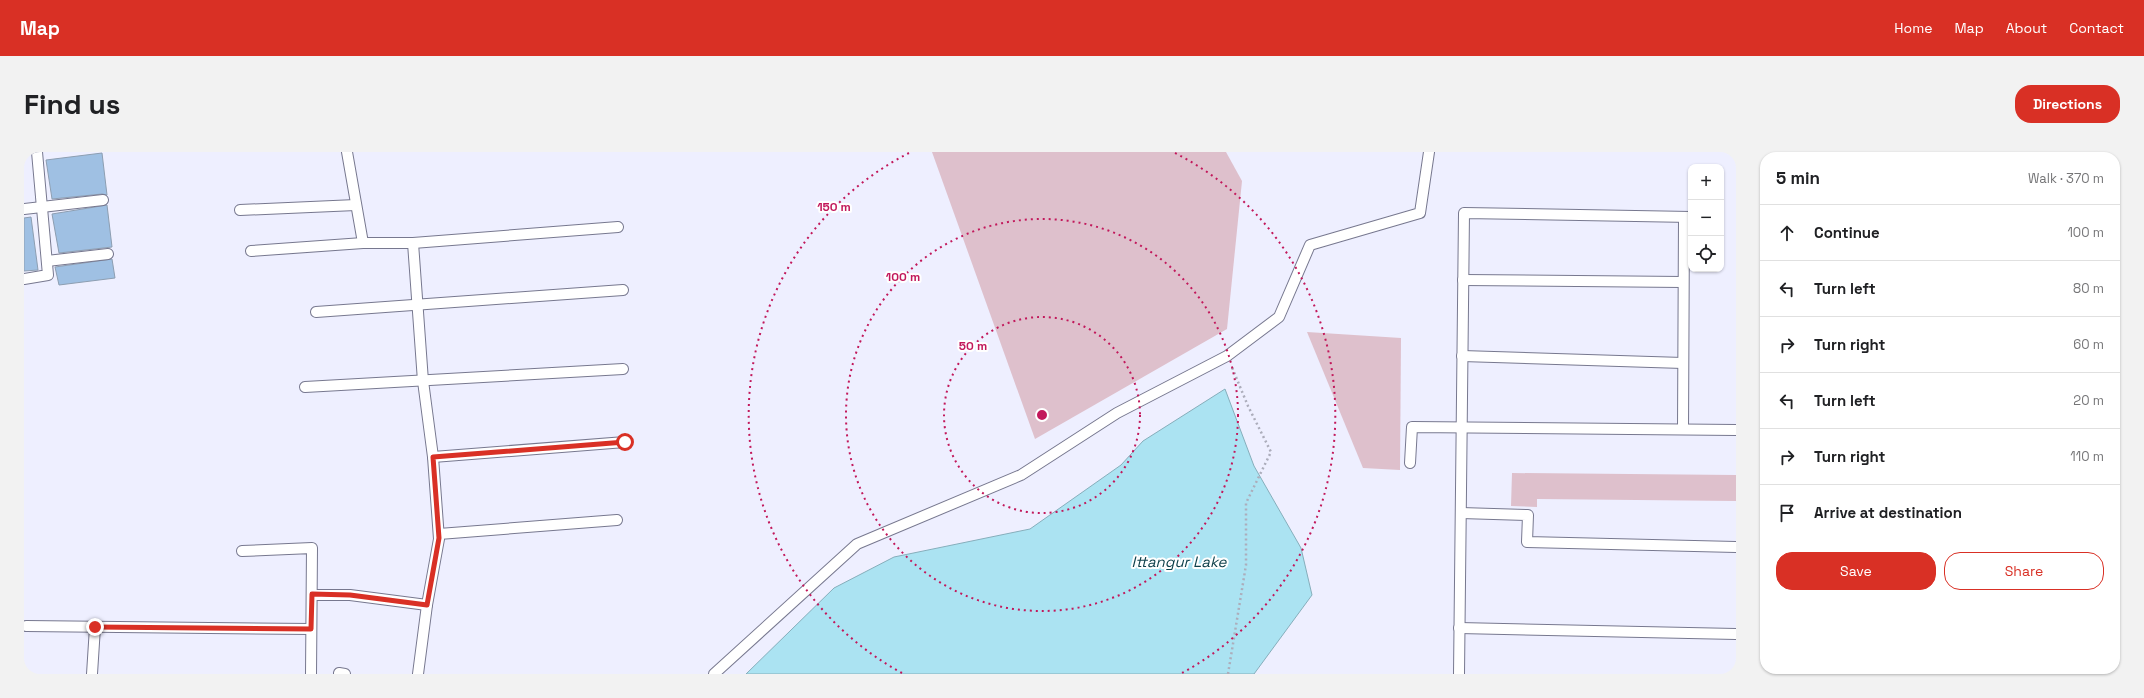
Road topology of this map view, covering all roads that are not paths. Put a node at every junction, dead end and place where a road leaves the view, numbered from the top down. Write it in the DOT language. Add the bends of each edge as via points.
graph roads {
  1 [pos="39,152"];
  2 [pos="346,152"];
  3 [pos="1429,152"];
  4 [pos="103,200"];
  5 [pos="356,205"];
  6 [pos="42,208"];
  7 [pos="24,210"];
  8 [pos="240,210"];
  9 [pos="1687,217"];
  10 [pos="618,227"];
  11 [pos="363,243"];
  12 [pos="413,243"];
  13 [pos="251,251"];
  14 [pos="108,254"];
  15 [pos="47,261"];
  16 [pos="24,279"];
  17 [pos="1463,280"];
  18 [pos="1684,282"];
  19 [pos="623,290"];
  20 [pos="417,305"];
  21 [pos="316,312"];
  22 [pos="1462,356"];
  23 [pos="1683,363"];
  24 [pos="623,369"];
  25 [pos="423,381"];
  26 [pos="305,387"];
  27 [pos="1462,427"];
  28 [pos="1683,429"];
  29 [pos="1736,430"];
  30 [pos="625,442"];
  31 [pos="433,457"];
  32 [pos="1410,462"];
  33 [pos="1461,513"];
  34 [pos="617,520"];
  35 [pos="439,534"];
  36 [pos="1736,547"];
  37 [pos="242,551"];
  38 [pos="312,594"];
  39 [pos="427,605"];
  40 [pos="26,626"];
  41 [pos="95,627"];
  42 [pos="1459,628"];
  43 [pos="311,629"];
  44 [pos="1736,634"];
  45 [pos="92,674"];
  46 [pos="311,674"];
  47 [pos="418,674"];
  48 [pos="714,674"];
  49 [pos="1459,674"];
  1 -- 6 [label="street"];
  2 -- 5 [label="street"];
  3 -- 48 [label="street" via="1420,213 1310,245 1279,317 1227,356 1118,413 1021,475 857,544"];
  4 -- 6 [label="street"];
  5 -- 8 [label="street"];
  5 -- 11 [label="street"];
  6 -- 7 [label="street"];
  6 -- 15 [label="street"];
  9 -- 17 [label="street" via="1464,213"];
  9 -- 18 [label="street"];
  10 -- 12 [label="street"];
  11 -- 12 [label="street"];
  11 -- 13 [label="street"];
  12 -- 20 [label="street"];
  14 -- 15 [label="street"];
  15 -- 16 [label="street" via="48,275"];
  17 -- 18 [label="street"];
  17 -- 22 [label="street"];
  18 -- 23 [label="street"];
  19 -- 20 [label="street"];
  20 -- 21 [label="street"];
  20 -- 25 [label="street"];
  22 -- 23 [label="street"];
  22 -- 27 [label="street"];
  23 -- 28 [label="street"];
  24 -- 25 [label="street"];
  25 -- 26 [label="street"];
  25 -- 31 [label="street"];
  27 -- 28 [label="street"];
  27 -- 32 [label="street" via="1412,427"];
  27 -- 33 [label="street"];
  28 -- 29 [label="street"];
  30 -- 31 [label="street"];
  31 -- 35 [label="street"];
  33 -- 36 [label="street" via="1528,515 1527,542"];
  33 -- 42 [label="street"];
  34 -- 35 [label="street"];
  35 -- 39 [label="street"];
  37 -- 38 [label="street" via="312,548"];
  38 -- 39 [label="street" via="350,595"];
  38 -- 43 [label="street"];
  39 -- 47 [label="street"];
  40 -- 41 [label="street"];
  41 -- 43 [label="street"];
  41 -- 45 [label="street"];
  42 -- 44 [label="street"];
  42 -- 49 [label="street"];
  43 -- 46 [label="street"];
}
